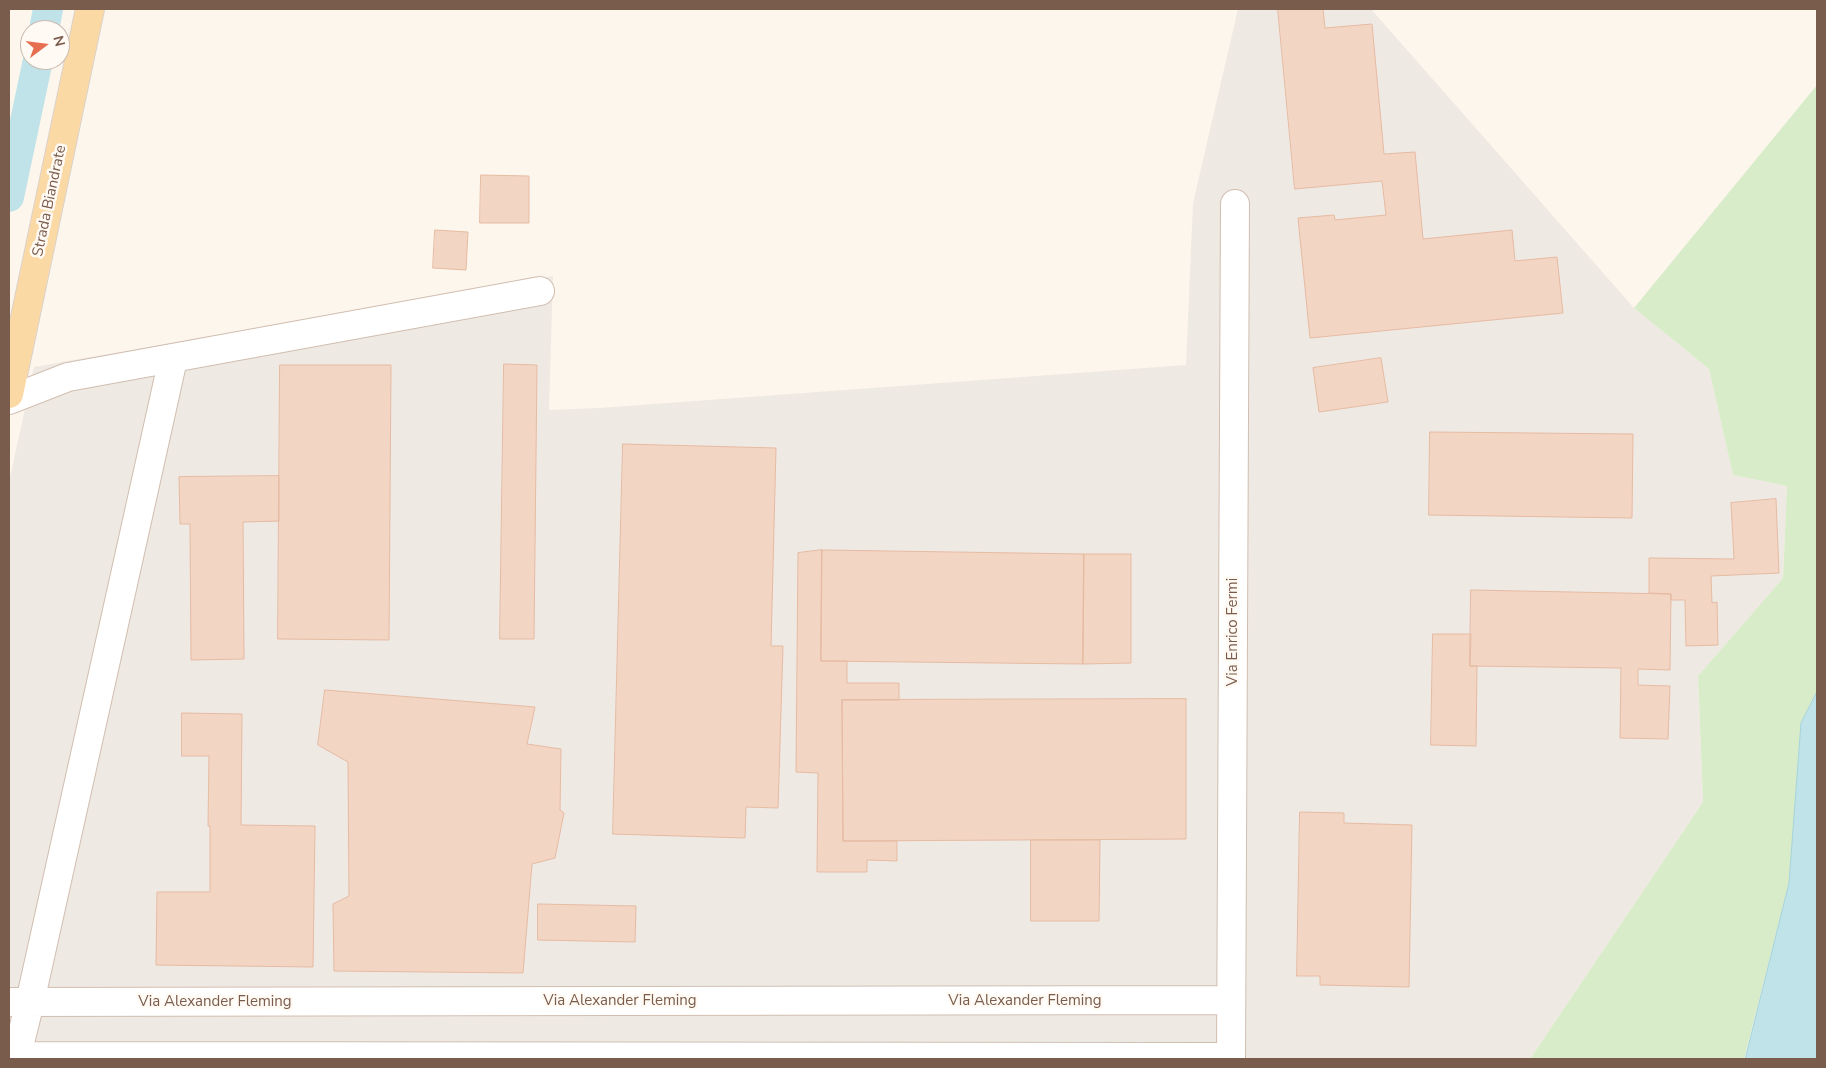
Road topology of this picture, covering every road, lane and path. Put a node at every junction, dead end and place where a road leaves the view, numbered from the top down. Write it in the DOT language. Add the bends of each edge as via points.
graph roads {
  1 [pos="90,9"];
  2 [pos="1234,204"];
  3 [pos="540,291"];
  4 [pos="173,359"];
  5 [pos="9,394"];
  6 [pos="9,400"];
  7 [pos="1231,1000"];
  8 [pos="20,1002"];
  9 [pos="14,1057"];
  10 [pos="1230,1058"];
  1 -- 5 [label="main road, Strada Biandrate"];
  2 -- 7 [label="street, Via Enrico Fermi"];
  3 -- 4 [label="street"];
  4 -- 6 [label="street" via="68,377"];
  4 -- 8 [label="street"];
  7 -- 8 [label="street, Via Alexander Fleming"];
  7 -- 10 [label="street, Via Enrico Fermi"];
  8 -- 9 [label="street"];
  9 -- 10 [label="street"];
}
